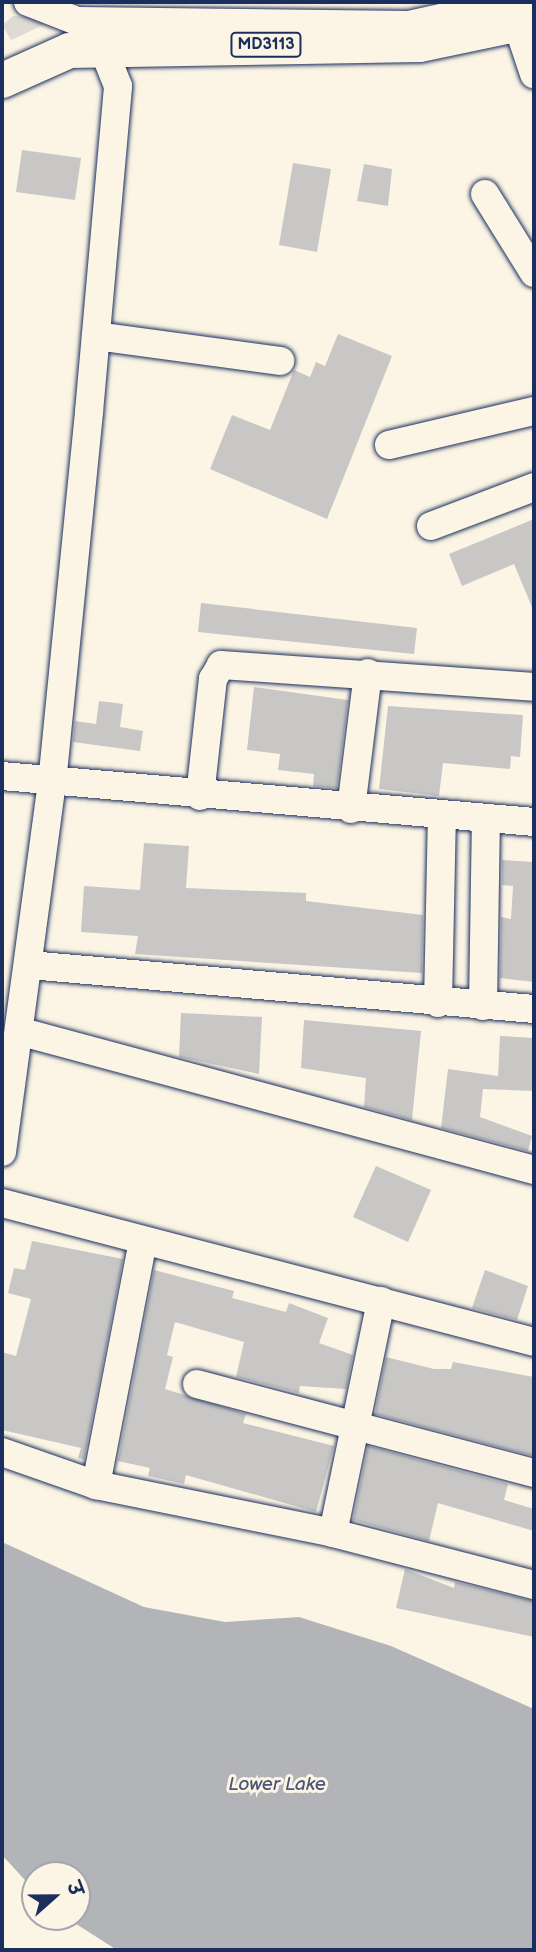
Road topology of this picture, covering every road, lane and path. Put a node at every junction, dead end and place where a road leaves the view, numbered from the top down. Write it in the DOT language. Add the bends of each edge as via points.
graph roads {
  1 [pos="28,2"];
  2 [pos="522,16"];
  3 [pos="59,18"];
  4 [pos="102,46"];
  5 [pos="40,58"];
  6 [pos="534,74"];
  7 [pos="2,80"];
  8 [pos="485,194"];
  9 [pos="534,273"];
  10 [pos="96,337"];
  11 [pos="280,361"];
  12 [pos="534,411"];
  13 [pos="389,445"];
  14 [pos="534,487"];
  15 [pos="431,526"];
  16 [pos="368,673"];
  17 [pos="534,687"];
  18 [pos="2,776"];
  19 [pos="52,783"];
  20 [pos="200,796"];
  21 [pos="351,808"];
  22 [pos="442,816"];
  23 [pos="486,818"];
  24 [pos="534,822"];
  25 [pos="29,965"];
  26 [pos="438,1003"];
  27 [pos="483,1006"];
  28 [pos="534,1009"];
  29 [pos="22,1032"];
  30 [pos="2,1152"];
  31 [pos="534,1170"];
  32 [pos="2,1203"];
  33 [pos="143,1241"];
  34 [pos="382,1301"];
  35 [pos="534,1342"];
  36 [pos="197,1384"];
  37 [pos="355,1425"];
  38 [pos="2,1452"];
  39 [pos="534,1473"];
  40 [pos="96,1485"];
  41 [pos="333,1533"];
  42 [pos="534,1585"];
  1 -- 3 [label="street"];
  2 -- 3 [label="street" via="409,25"];
  2 -- 4 [label="main road, MD3113" via="419,44"];
  2 -- 6 [label="street"];
  3 -- 5 [label="street"];
  4 -- 5 [label="main road, MD3113"];
  4 -- 10 [label="street" via="118,86"];
  5 -- 7 [label="main road, MD3113"];
  8 -- 9 [label="street"];
  10 -- 11 [label="street"];
  10 -- 19 [label="street"];
  12 -- 13 [label="street"];
  14 -- 15 [label="street"];
  16 -- 17 [label="street"];
  16 -- 20 [label="street" via="221,665 213,679"];
  16 -- 21 [label="street"];
  18 -- 19 [label="street"];
  19 -- 20 [label="street"];
  19 -- 25 [label="street"];
  20 -- 21 [label="street"];
  21 -- 22 [label="street"];
  22 -- 23 [label="street"];
  22 -- 26 [label="street"];
  23 -- 24 [label="street"];
  23 -- 27 [label="street"];
  25 -- 26 [label="street"];
  25 -- 29 [label="street"];
  26 -- 27 [label="street"];
  27 -- 28 [label="street"];
  29 -- 30 [label="street"];
  29 -- 31 [label="street"];
  32 -- 33 [label="street"];
  33 -- 34 [label="street"];
  33 -- 40 [label="street"];
  34 -- 35 [label="street"];
  34 -- 37 [label="street"];
  36 -- 37 [label="street"];
  37 -- 39 [label="street"];
  37 -- 41 [label="street"];
  38 -- 40 [label="street"];
  40 -- 41 [label="street"];
  41 -- 42 [label="street"];
}
